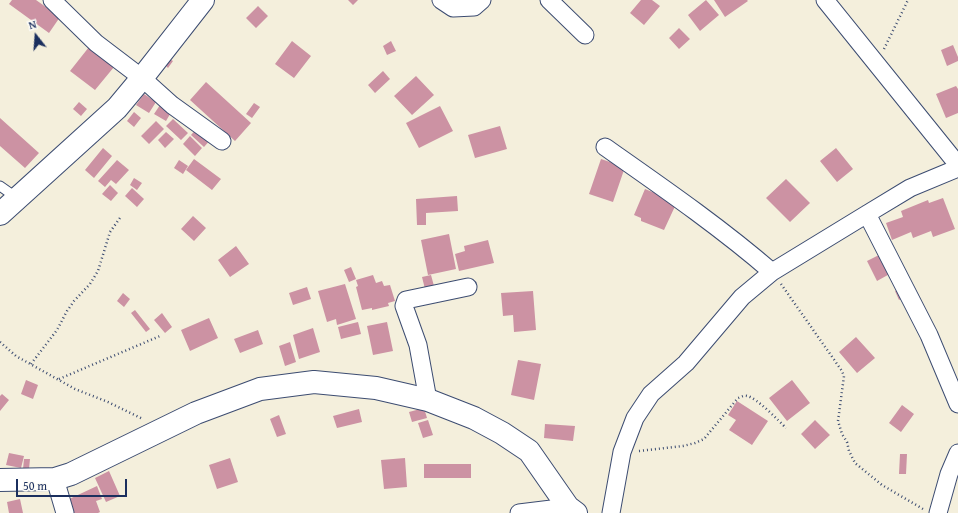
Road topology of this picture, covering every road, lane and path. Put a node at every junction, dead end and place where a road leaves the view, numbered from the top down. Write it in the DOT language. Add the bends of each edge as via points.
graph roads {
  1 [pos="52,0"];
  2 [pos="203,0"];
  3 [pos="441,0"];
  4 [pos="482,0"];
  5 [pos="549,0"];
  6 [pos="825,0"];
  7 [pos="908,0"];
  8 [pos="585,35"];
  9 [pos="876,64"];
  10 [pos="142,78"];
  11 [pos="222,141"];
  12 [pos="605,147"];
  13 [pos="958,164"];
  14 [pos="958,168"];
  15 [pos="9,192"];
  16 [pos="0,214"];
  17 [pos="867,214"];
  18 [pos="120,218"];
  19 [pos="772,272"];
  20 [pos="468,287"];
  21 [pos="160,336"];
  22 [pos="0,342"];
  23 [pos="31,364"];
  24 [pos="58,380"];
  25 [pos="428,400"];
  26 [pos="958,404"];
  27 [pos="786,428"];
  28 [pos="164,429"];
  29 [pos="622,452"];
  30 [pos="958,454"];
  31 [pos="54,479"];
  32 [pos="0,480"];
  33 [pos="572,510"];
  34 [pos="65,513"];
  35 [pos="519,513"];
  36 [pos="611,513"];
  37 [pos="929,513"];
  38 [pos="938,513"];
  1 -- 10 [label="street" via="96,42"];
  2 -- 10 [label="street"];
  3 -- 4 [label="street" via="453,8 474,7"];
  5 -- 8 [label="street"];
  6 -- 9 [label="street"];
  7 -- 9 [label="path"];
  9 -- 13 [label="street"];
  10 -- 11 [label="street" via="172,106"];
  10 -- 15 [label="street" via="117,108"];
  12 -- 19 [label="street" via="683,202"];
  14 -- 17 [label="street" via="910,188"];
  15 -- 16 [label="street"];
  17 -- 19 [label="street"];
  17 -- 26 [label="street" via="929,335"];
  18 -- 23 [label="path" via="110,232 98,271 67,310 57,330"];
  19 -- 29 [label="street" via="742,297 686,363 651,394 635,418"];
  19 -- 37 [label="path" via="842,371 844,376 838,421 855,463 882,485"];
  20 -- 25 [label="street" via="406,300 404,306 418,345"];
  21 -- 24 [label="path"];
  22 -- 23 [label="path" via="16,356"];
  23 -- 24 [label="path"];
  24 -- 28 [label="path"];
  25 -- 28 [label="street" via="376,388 314,382 260,389 196,413"];
  25 -- 33 [label="street" via="479,421 529,451"];
  27 -- 29 [label="path" via="756,400 743,396 738,398 704,439 683,446"];
  28 -- 31 [label="street" via="70,474"];
  29 -- 36 [label="street"];
  30 -- 38 [label="street" via="949,474"];
  31 -- 32 [label="street"];
  31 -- 34 [label="street"];
  33 -- 35 [label="street"];
}
